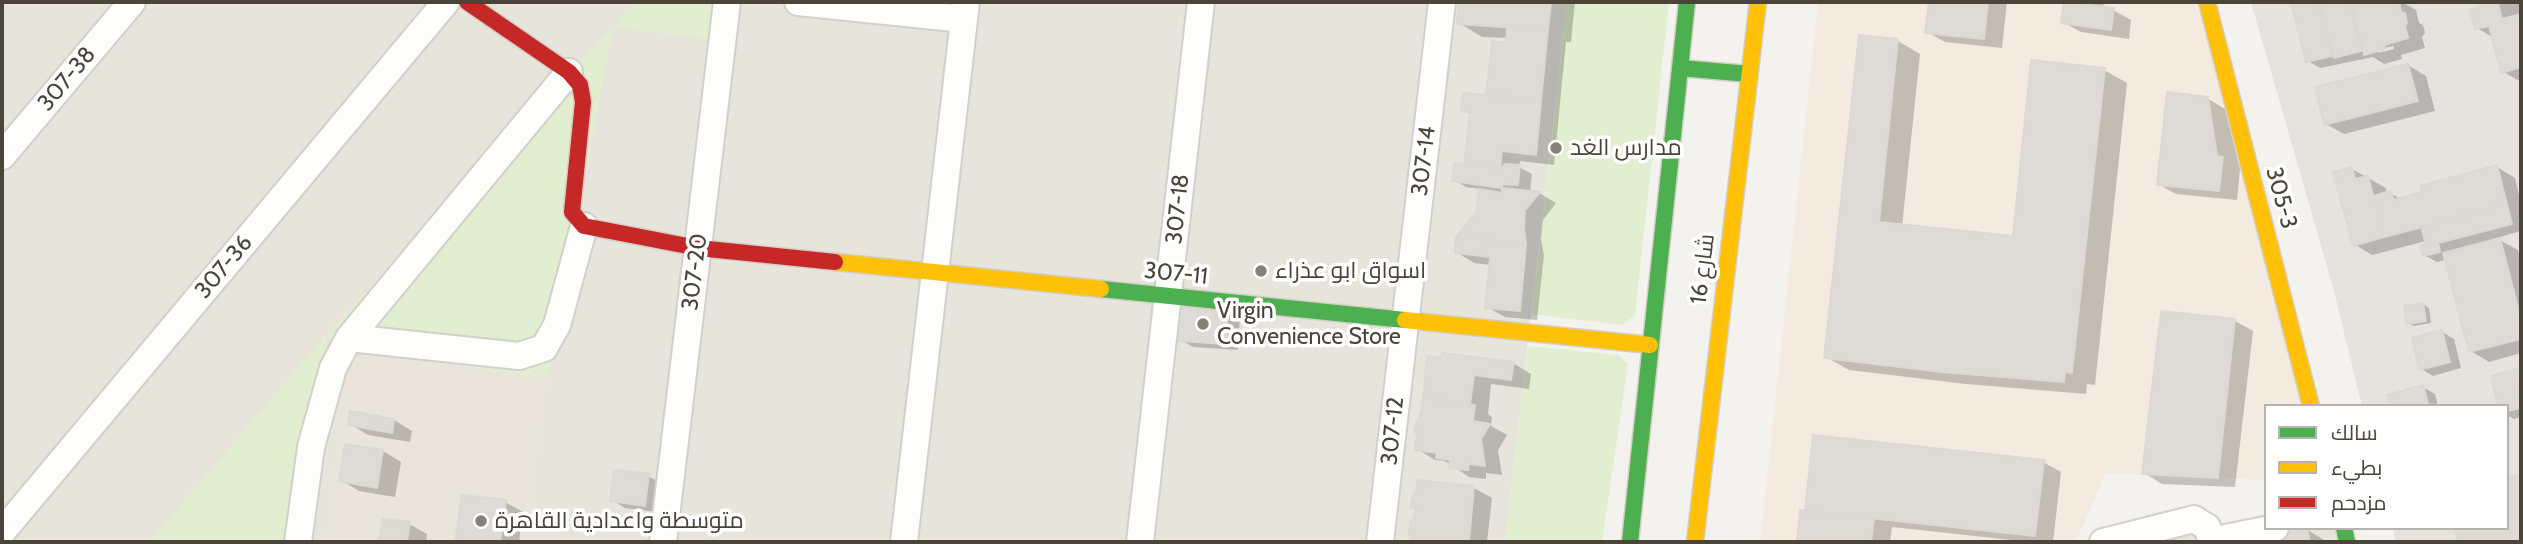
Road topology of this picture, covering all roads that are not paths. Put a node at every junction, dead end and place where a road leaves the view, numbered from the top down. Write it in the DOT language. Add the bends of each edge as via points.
graph roads {
  1 [pos="132,2"];
  2 [pos="446,2"];
  3 [pos="467,2"];
  4 [pos="727,2"];
  5 [pos="798,2"];
  6 [pos="1202,2"];
  7 [pos="1442,2"];
  8 [pos="1687,2"];
  9 [pos="1758,2"];
  10 [pos="2207,2"];
  11 [pos="965,10"];
  12 [pos="1680,68"];
  13 [pos="569,72"];
  14 [pos="1749,74"];
  15 [pos="2,156"];
  16 [pos="584,226"];
  17 [pos="698,248"];
  18 [pos="935,272"];
  19 [pos="1168,296"];
  20 [pos="1406,320"];
  21 [pos="349,338"];
  22 [pos="1650,345"];
  23 [pos="2310,404"];
  24 [pos="2265,530"];
  25 [pos="2,532"];
  26 [pos="2212,541"];
  27 [pos="298,542"];
  28 [pos="663,542"];
  29 [pos="904,542"];
  30 [pos="1140,542"];
  31 [pos="1381,542"];
  32 [pos="1630,542"];
  33 [pos="1695,542"];
  34 [pos="2103,542"];
  1 -- 15 [label="street, 307-38"];
  2 -- 25 [label="street, 307-36"];
  3 -- 13 [label="street"];
  4 -- 17 [label="street, 307-20"];
  5 -- 11 [label="street"];
  6 -- 19 [label="street, 307-18"];
  7 -- 20 [label="street, 307-14"];
  8 -- 12 [label="street, شارع 16"];
  9 -- 14 [label="street, شارع 16"];
  10 -- 23 [label="street, 305-3"];
  11 -- 18 [label="street"];
  12 -- 14 [label="street"];
  12 -- 22 [label="street, شارع 16"];
  13 -- 16 [label="street" via="580,85 583,102 572,212"];
  13 -- 21 [label="street"];
  14 -- 33 [label="street, شارع 16"];
  16 -- 17 [label="street, 307-11"];
  16 -- 21 [label="street" via="557,325 544,348 519,356"];
  17 -- 18 [label="street, 307-11"];
  17 -- 28 [label="street, 307-20"];
  18 -- 19 [label="street, 307-11"];
  18 -- 29 [label="street"];
  19 -- 20 [label="street, 307-11"];
  19 -- 30 [label="street, 307-18"];
  20 -- 22 [label="street, 307-11"];
  20 -- 31 [label="street, 307-12"];
  21 -- 27 [label="street" via="333,368 311,447"];
  22 -- 32 [label="street, شارع 16"];
  24 -- 26 [label="street"];
  26 -- 34 [label="street" via="2207,527 2194,519"];
}
